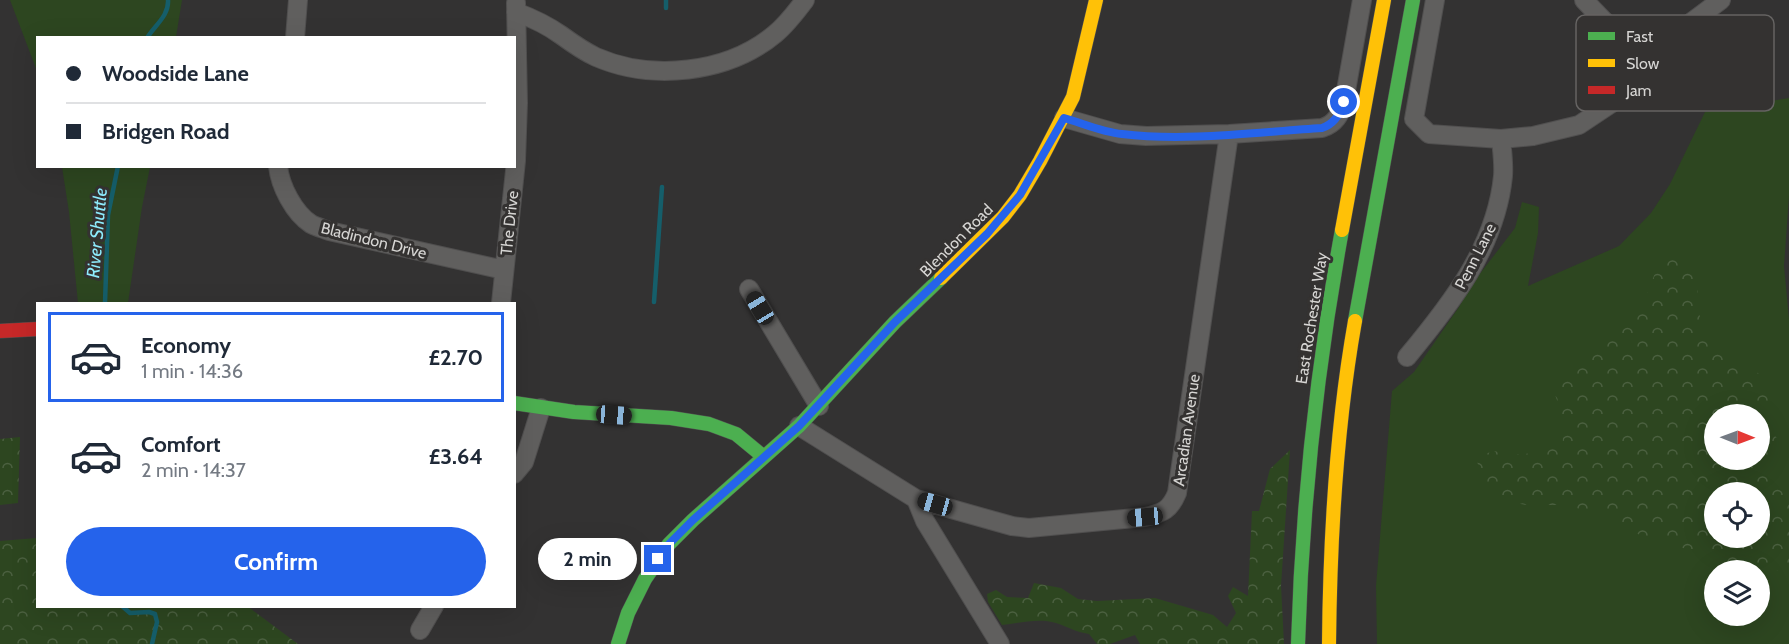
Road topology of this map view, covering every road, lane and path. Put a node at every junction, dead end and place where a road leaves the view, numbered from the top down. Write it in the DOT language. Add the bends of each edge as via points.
graph roads {
  1 [pos="298,0"];
  2 [pos="805,0"];
  3 [pos="1096,0"];
  4 [pos="1362,0"];
  5 [pos="1384,0"];
  6 [pos="1413,0"];
  7 [pos="1435,0"];
  8 [pos="1584,0"];
  9 [pos="1720,0"];
  10 [pos="516,6"];
  11 [pos="1598,15"];
  12 [pos="1700,15"];
  13 [pos="295,36"];
  14 [pos="1600,111"];
  15 [pos="1064,118"];
  16 [pos="1229,134"];
  17 [pos="1501,139"];
  18 [pos="516,155"];
  19 [pos="278,168"];
  20 [pos="515,168"];
  21 [pos="504,270"];
  22 [pos="749,289"];
  23 [pos="501,302"];
  24 [pos="36,329"];
  25 [pos="0,331"];
  26 [pos="1407,357"];
  27 [pos="516,403"];
  28 [pos="819,406"];
  29 [pos="541,408"];
  30 [pos="799,426"];
  31 [pos="764,457"];
  32 [pos="516,472"];
  33 [pos="916,499"];
  34 [pos="433,608"];
  35 [pos="420,630"];
  36 [pos="618,644"];
  37 [pos="1000,644"];
  38 [pos="1298,644"];
  39 [pos="1329,644"];
  1 -- 13 [label="street"];
  2 -- 10 [label="street" via="775,34 755,48 704,67 677,70 613,64 576,46"];
  3 -- 15 [label="main road, Blendon Road" via="1073,97"];
  4 -- 16 [label="street" via="1344,102 1333,123 1322,128"];
  5 -- 38 [label="main road, East Rochester Way" via="1312,416"];
  6 -- 39 [label="main road" via="1352,343 1336,472"];
  7 -- 17 [label="street" via="1414,119 1429,134"];
  8 -- 11 [label="street"];
  9 -- 12 [label="street"];
  10 -- 18 [label="street, The Drive"];
  14 -- 17 [label="street" via="1579,125"];
  15 -- 16 [label="street" via="1120,134"];
  15 -- 28 [label="main road, Blendon Road" via="1003,217 895,322"];
  16 -- 33 [label="street, Arcadian Avenue" via="1177,493 1172,505 1164,513 1145,517 1029,528"];
  17 -- 26 [label="street, Penn Lane" via="1503,174 1494,222 1485,243 1449,307"];
  19 -- 21 [label="street, Bladindon Drive" via="298,214 312,224"];
  20 -- 21 [label="street, The Drive"];
  21 -- 23 [label="street, The Drive"];
  22 -- 28 [label="street"];
  24 -- 25 [label="main road"];
  27 -- 29 [label="main road"];
  28 -- 30 [label="main road, Blendon Road"];
  29 -- 31 [label="main road" via="695,422 729,431"];
  29 -- 32 [label="street" via="524,462"];
  30 -- 31 [label="main road, Blendon Road"];
  30 -- 33 [label="street, Arcadian Avenue"];
  31 -- 36 [label="main road, Blendon Road" via="669,544 645,579"];
  33 -- 37 [label="street" via="925,521"];
  34 -- 35 [label="street"];
}
